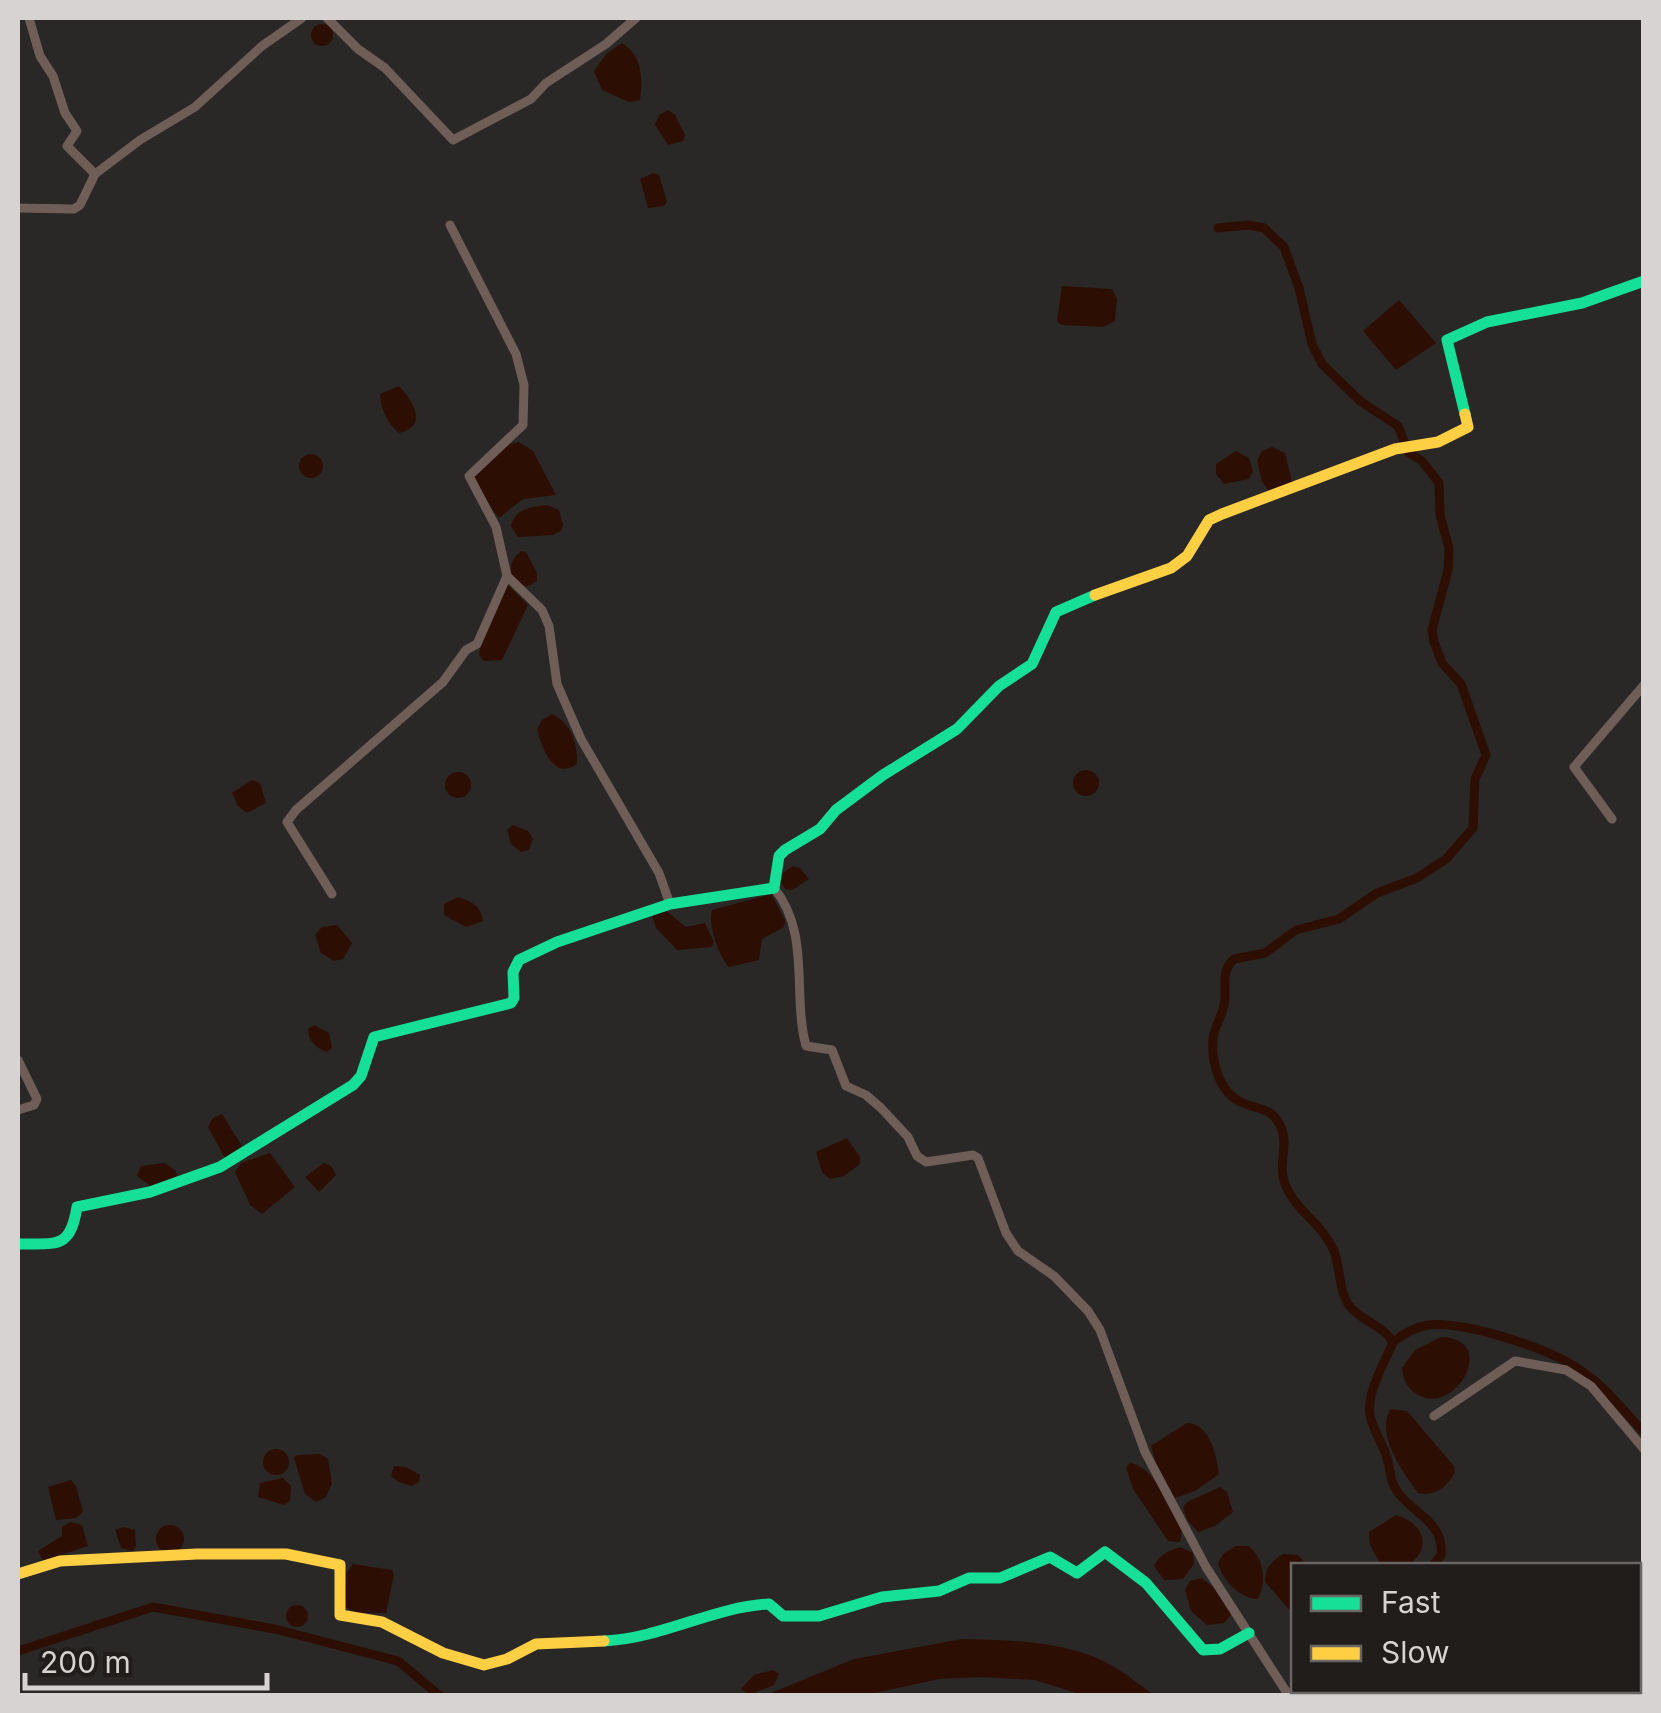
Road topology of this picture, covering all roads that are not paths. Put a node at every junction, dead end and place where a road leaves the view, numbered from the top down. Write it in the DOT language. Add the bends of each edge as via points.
graph roads {
  1 [pos="29,18"];
  2 [pos="302,18"];
  3 [pos="329,18"];
  4 [pos="636,18"];
  5 [pos="95,174"];
  6 [pos="18,208"];
  7 [pos="450,224"];
  8 [pos="1644,280"];
  9 [pos="507,576"];
  10 [pos="1644,685"];
  11 [pos="1612,819"];
  12 [pos="774,888"];
  13 [pos="332,894"];
  14 [pos="670,904"];
  15 [pos="18,1060"];
  16 [pos="18,1110"];
  17 [pos="18,1244"];
  18 [pos="1434,1416"];
  19 [pos="1644,1449"];
  20 [pos="18,1574"];
  21 [pos="1249,1633"];
  22 [pos="1289,1696"];
  1 -- 5 [label="street" via="76,131 67,146"];
  2 -- 5 [label="street" via="195,107"];
  3 -- 4 [label="street" via="453,140 531,98"];
  5 -- 6 [label="street" via="74,209"];
  7 -- 9 [label="street" via="516,354 524,385 523,426 469,476 496,527"];
  8 -- 12 [label="street" via="1616,294 1460,331 1447,340 1468,427 1222,514 1209,520 1187,556 1170,568 1056,612 1032,664 957,729 869,784 820,829 784,850"];
  9 -- 13 [label="street" via="478,644 287,822"];
  9 -- 14 [label="street" via="542,610 569,712"];
  10 -- 11 [label="street" via="1574,767"];
  12 -- 14 [label="street"];
  12 -- 21 [label="street" via="796,934 806,1046 832,1050 846,1086 871,1098 926,1162 978,1158 1018,1252 1054,1276 1094,1320 1145,1452"];
  14 -- 17 [label="street" via="519,960 511,1003 374,1037 353,1086 220,1168 77,1207 68,1236"];
  15 -- 16 [label="street" via="37,1099"];
  18 -- 19 [label="street" via="1515,1361 1566,1370 1591,1386"];
  20 -- 21 [label="street" via="75,1560 309,1556 340,1566 340,1615 382,1622 484,1665 536,1644 636,1638 749,1606 769,1604 782,1616 820,1616 970,1578 1000,1578 1050,1558 1077,1573 1105,1552 1143,1578 1203,1650"];
  21 -- 22 [label="street"];
}
